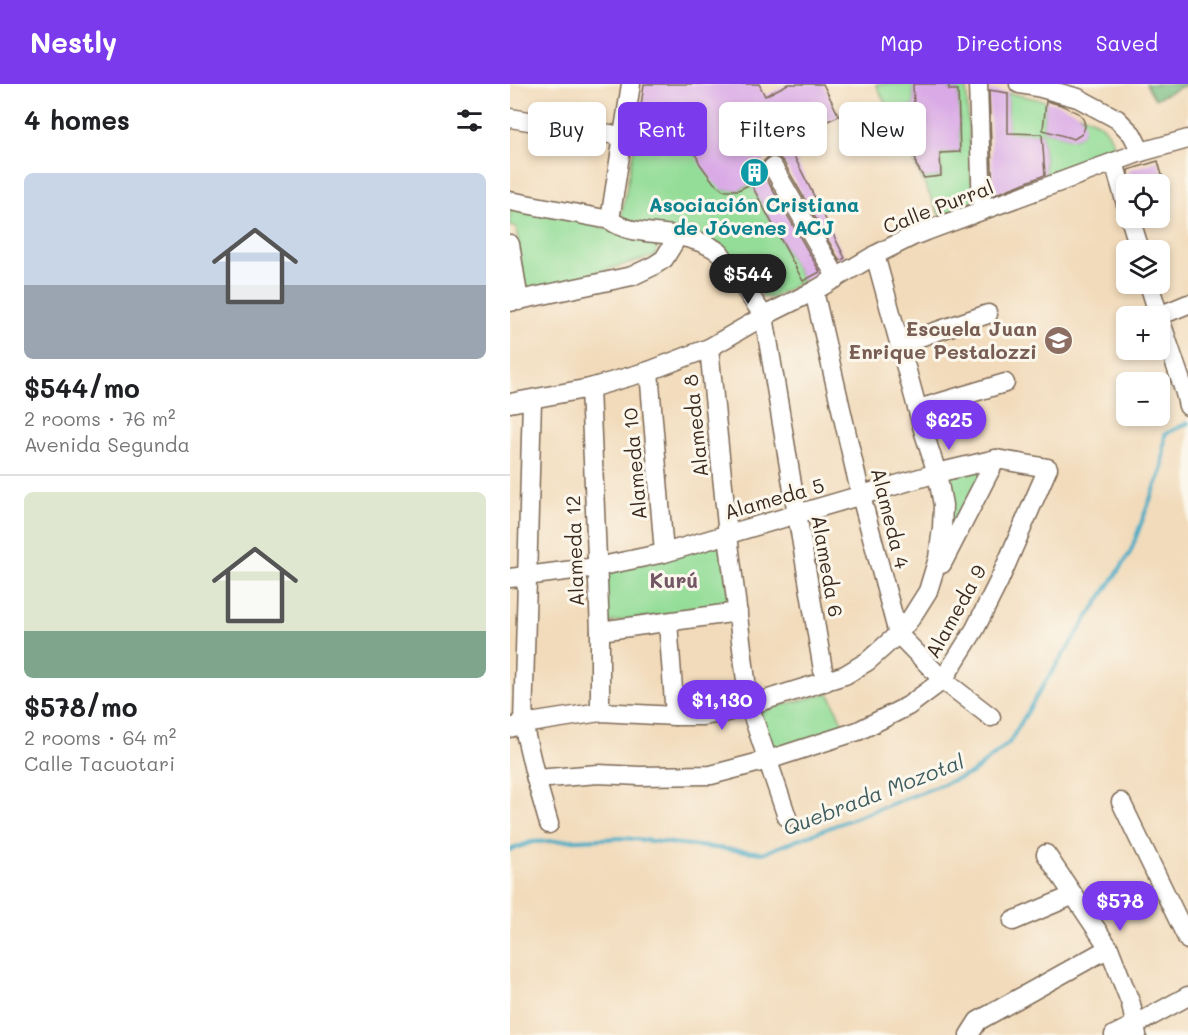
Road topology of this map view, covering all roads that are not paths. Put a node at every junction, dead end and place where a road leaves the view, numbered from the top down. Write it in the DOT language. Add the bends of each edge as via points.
graph roads {
  1 [pos="630,84"];
  2 [pos="978,84"];
  3 [pos="1019,84"];
  4 [pos="627,102"];
  5 [pos="510,117"];
  6 [pos="618,135"];
  7 [pos="1188,139"];
  8 [pos="1141,152"];
  9 [pos="619,156"];
  10 [pos="1114,162"];
  11 [pos="773,167"];
  12 [pos="1117,174"];
  13 [pos="510,201"];
  14 [pos="982,210"];
  15 [pos="610,220"];
  16 [pos="678,236"];
  17 [pos="510,244"];
  18 [pos="875,255"];
  19 [pos="837,278"];
  20 [pos="814,291"];
  21 [pos="515,302"];
  22 [pos="1188,304"];
  23 [pos="1170,313"];
  24 [pos="988,314"];
  25 [pos="764,316"];
  26 [pos="900,344"];
  27 [pos="709,348"];
  28 [pos="1170,350"];
  29 [pos="649,371"];
  30 [pos="1005,383"];
  31 [pos="590,388"];
  32 [pos="532,399"];
  33 [pos="1187,400"];
  34 [pos="510,403"];
  35 [pos="918,409"];
  36 [pos="996,459"];
  37 [pos="1048,468"];
  38 [pos="937,473"];
  39 [pos="861,496"];
  40 [pos="796,515"];
  41 [pos="728,536"];
  42 [pos="664,553"];
  43 [pos="597,567"];
  44 [pos="518,577"];
  45 [pos="928,591"];
  46 [pos="738,612"];
  47 [pos="668,622"];
  48 [pos="600,631"];
  49 [pos="898,634"];
  50 [pos="943,680"];
  51 [pos="825,682"];
  52 [pos="748,705"];
  53 [pos="600,712"];
  54 [pos="675,716"];
  55 [pos="991,717"];
  56 [pos="517,726"];
  57 [pos="768,760"];
  58 [pos="536,779"];
  59 [pos="1121,802"];
  60 [pos="787,817"];
  61 [pos="549,824"];
  62 [pos="1046,854"];
  63 [pos="1074,896"];
  64 [pos="1013,921"];
  65 [pos="1188,940"];
  66 [pos="1109,948"];
  67 [pos="1188,996"];
  68 [pos="1136,1030"];
  69 [pos="969,1035"];
  70 [pos="1114,1035"];
  1 -- 4 [label="street"];
  2 -- 14 [label="street"];
  3 -- 8 [label="street" via="1078,98 1117,119 1132,134"];
  5 -- 6 [label="street"];
  7 -- 8 [label="street, Calle Purral"];
  8 -- 10 [label="street, Calle Purral"];
  9 -- 15 [label="street"];
  10 -- 12 [label="street"];
  10 -- 14 [label="street, Calle Purral"];
  11 -- 19 [label="street"];
  13 -- 15 [label="street"];
  14 -- 18 [label="street, Calle Purral"];
  15 -- 16 [label="street" via="629,230"];
  16 -- 21 [label="street" via="664,259 633,276"];
  16 -- 25 [label="street" via="711,246 720,253"];
  17 -- 21 [label="street"];
  18 -- 19 [label="street, Calle Purral"];
  18 -- 26 [label="street"];
  19 -- 20 [label="street, Calle Purral"];
  20 -- 25 [label="street, Calle Purral"];
  20 -- 39 [label="street, Alameda 4"];
  22 -- 23 [label="street"];
  24 -- 26 [label="street"];
  25 -- 27 [label="street, Calle Purral"];
  25 -- 40 [label="street, Alameda 6"];
  26 -- 35 [label="street"];
  27 -- 29 [label="street, Calle Purral"];
  27 -- 41 [label="street, Alameda 8"];
  28 -- 33 [label="street"];
  29 -- 31 [label="street, Calle Purral"];
  29 -- 42 [label="street, Alameda 10"];
  30 -- 35 [label="street"];
  31 -- 32 [label="street, Calle Purral"];
  31 -- 43 [label="street, Alameda 12"];
  32 -- 34 [label="street, Calle Purral"];
  32 -- 44 [label="street"];
  35 -- 38 [label="street"];
  36 -- 37 [label="street, Alameda 5"];
  36 -- 38 [label="street, Alameda 5"];
  36 -- 45 [label="street"];
  37 -- 50 [label="street, Alameda 9" via="999,581"];
  38 -- 39 [label="street, Alameda 5"];
  38 -- 45 [label="street" via="943,505 942,528"];
  39 -- 40 [label="street, Alameda 5"];
  39 -- 49 [label="street, Alameda 4"];
  40 -- 41 [label="street, Alameda 5"];
  40 -- 51 [label="street, Alameda 6"];
  41 -- 42 [label="street, Alameda 5"];
  41 -- 46 [label="street, Alameda 8"];
  42 -- 43 [label="street, Alameda 5"];
  43 -- 44 [label="street, Alameda 5"];
  43 -- 48 [label="street, Alameda 12"];
  44 -- 56 [label="street"];
  45 -- 49 [label="street"];
  46 -- 47 [label="street"];
  46 -- 52 [label="street, Alameda 8"];
  47 -- 48 [label="street"];
  47 -- 54 [label="street"];
  48 -- 53 [label="street, Alameda 12"];
  49 -- 50 [label="street, Alameda 4"];
  49 -- 51 [label="street" via="868,661"];
  50 -- 55 [label="street, Alameda 4"];
  50 -- 57 [label="street, Alameda 9" via="908,706 858,731"];
  51 -- 52 [label="street"];
  52 -- 54 [label="street" via="701,716"];
  52 -- 57 [label="street, Alameda 8"];
  53 -- 54 [label="street"];
  53 -- 56 [label="street"];
  56 -- 58 [label="street"];
  57 -- 58 [label="street, Alameda 9" via="711,775 598,774"];
  57 -- 60 [label="street, Alameda 8"];
  58 -- 61 [label="street"];
  59 -- 65 [label="street"];
  62 -- 63 [label="street"];
  63 -- 64 [label="street"];
  63 -- 66 [label="street"];
  66 -- 68 [label="street" via="1131,1004"];
  66 -- 69 [label="street" via="978,1021"];
  67 -- 68 [label="street"];
  68 -- 70 [label="street"];
}
